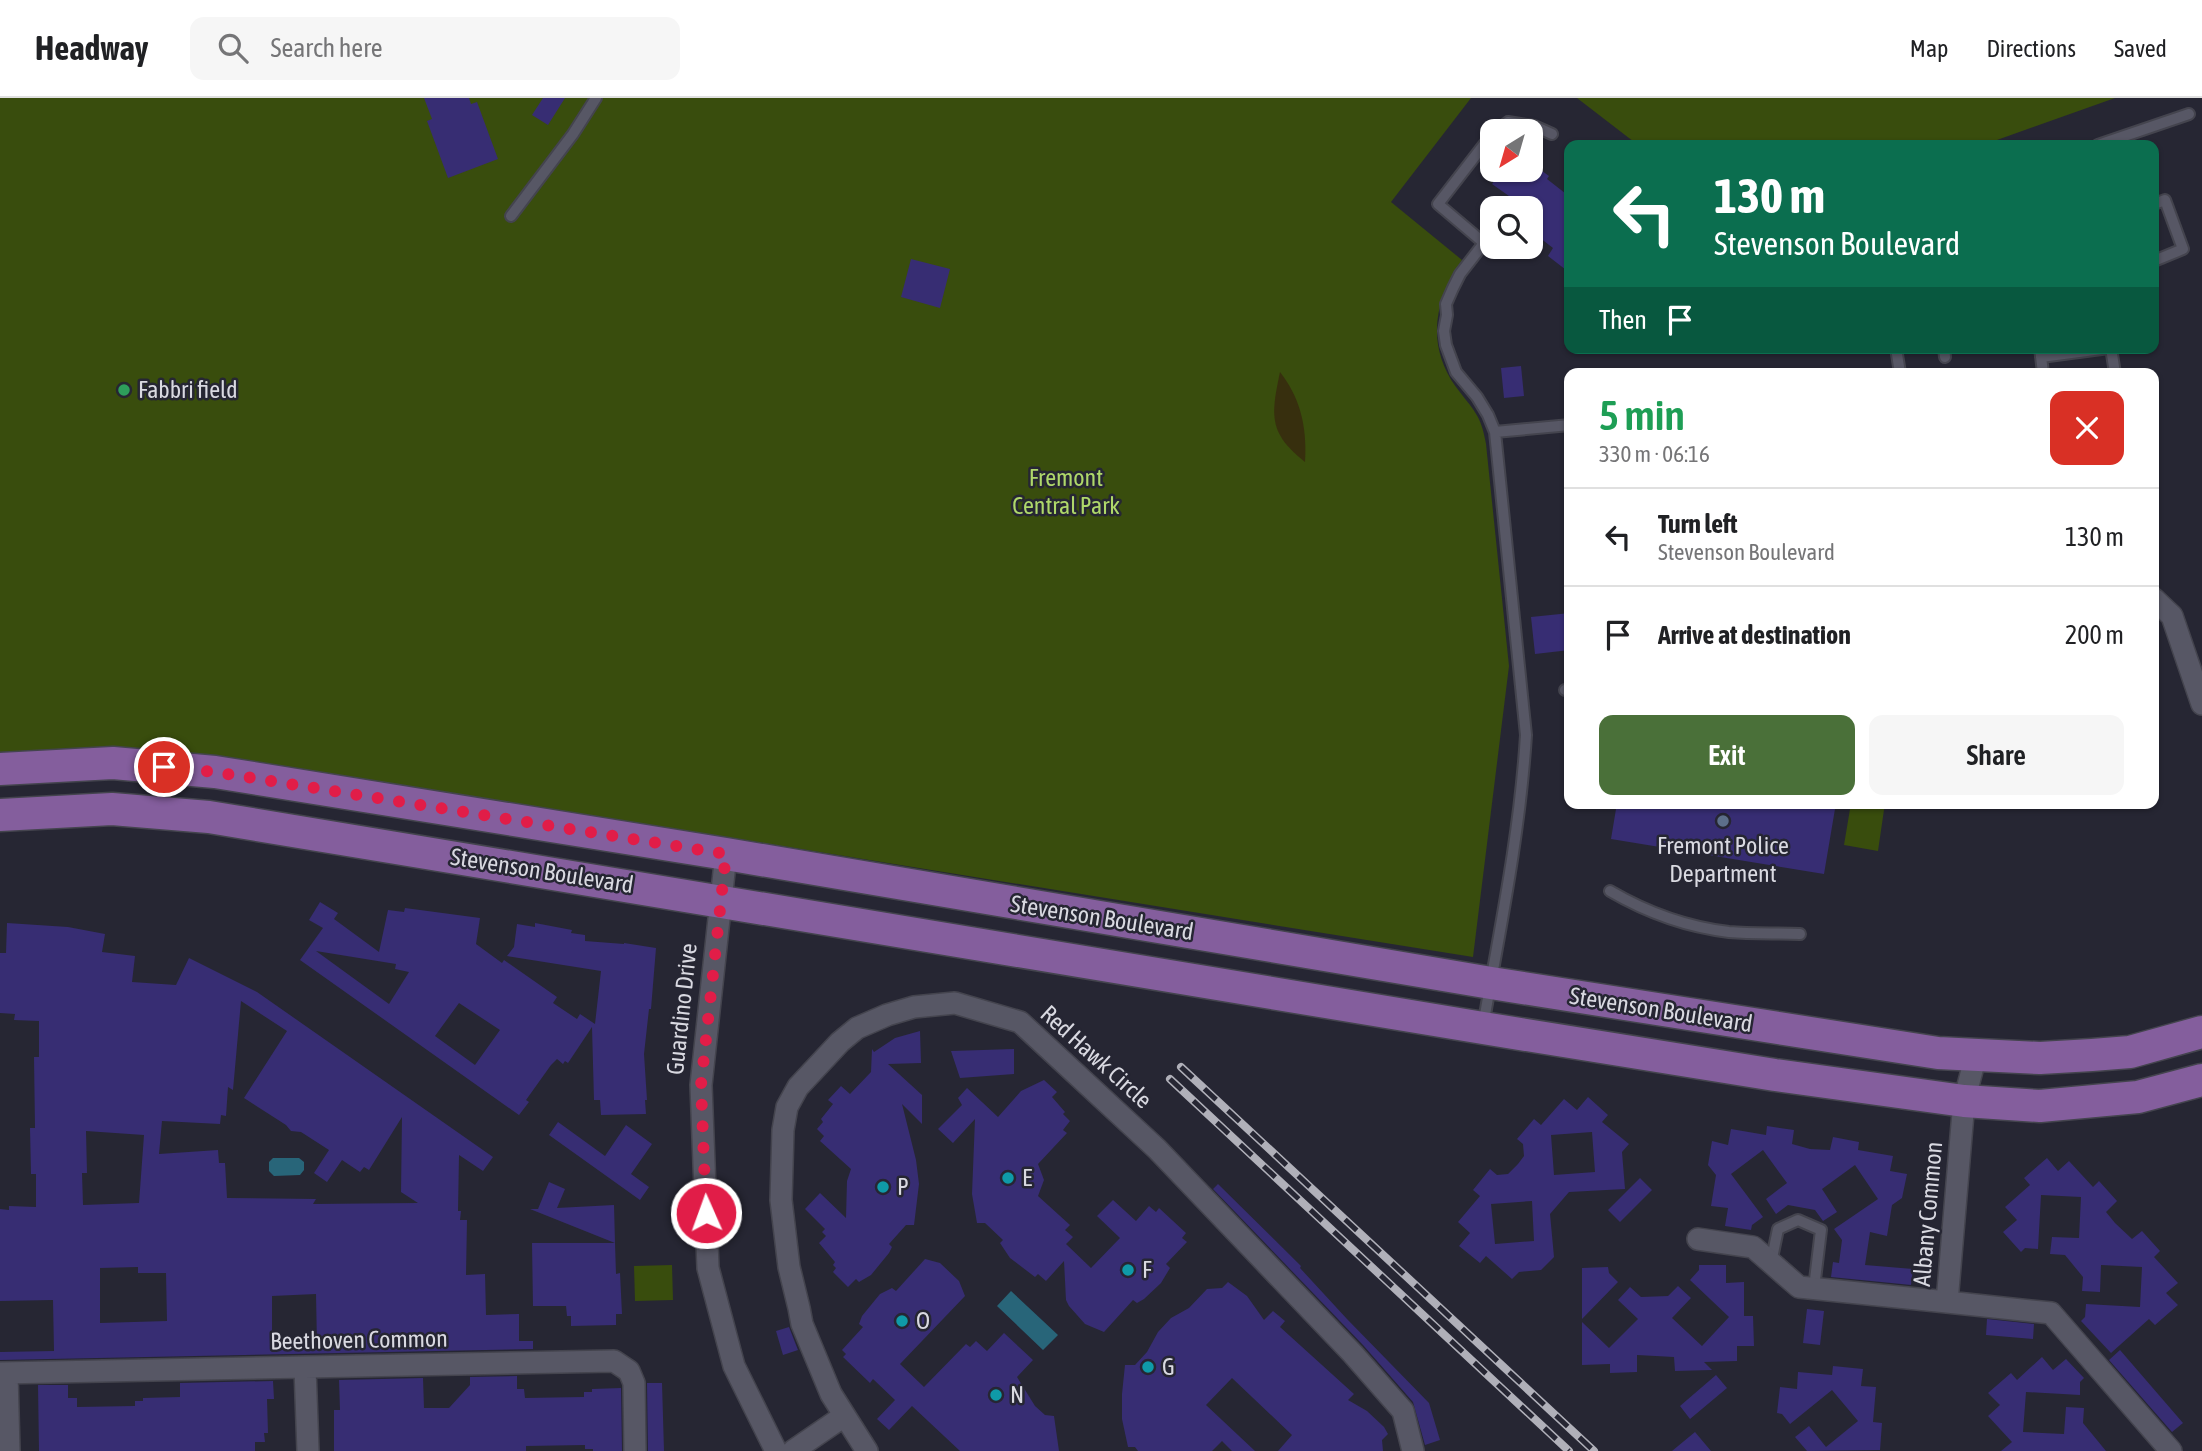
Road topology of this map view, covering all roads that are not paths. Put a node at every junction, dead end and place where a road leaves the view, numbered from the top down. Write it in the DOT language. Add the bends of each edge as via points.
graph roads {
  1 [pos="596,98"];
  2 [pos="2189,114"];
  3 [pos="1544,130"];
  4 [pos="1552,134"];
  5 [pos="2113,140"];
  6 [pos="1480,150"];
  7 [pos="2159,202"];
  8 [pos="512,216"];
  9 [pos="2159,259"];
  10 [pos="1564,426"];
  11 [pos="1495,432"];
  12 [pos="2159,604"];
  13 [pos="2202,704"];
  14 [pos="0,769"];
  15 [pos="0,815"];
  16 [pos="726,854"];
  17 [pos="1610,891"];
  18 [pos="720,900"];
  19 [pos="1800,934"];
  20 [pos="1491,983"];
  21 [pos="1483,1028"];
  22 [pos="2202,1032"];
  23 [pos="1976,1055"];
  24 [pos="2202,1080"];
  25 [pos="1964,1101"];
  26 [pos="1698,1239"];
  27 [pos="1771,1263"];
  28 [pos="1814,1289"];
  29 [pos="1947,1302"];
  30 [pos="305,1368"];
  31 [pos="3,1373"];
  32 [pos="844,1416"];
  33 [pos="9,1451"];
  34 [pos="307,1451"];
  35 [pos="635,1451"];
  36 [pos="776,1451"];
  37 [pos="793,1451"];
  38 [pos="867,1451"];
  39 [pos="1413,1451"];
  40 [pos="2171,1451"];
  1 -- 8 [label="lane"];
  2 -- 5 [label="lane"];
  3 -- 4 [label="lane"];
  6 -- 11 [label="lane" via="1438,204 1485,243 1453,288 1446,304 1444,331 1456,372 1478,397"];
  7 -- 9 [label="lane" via="2165,200 2183,249"];
  10 -- 11 [label="lane"];
  11 -- 20 [label="lane" via="1526,735 1524,781"];
  12 -- 13 [label="street" via="2172,616"];
  14 -- 16 [label="main road, Stevenson Boulevard" via="113,763 215,772"];
  15 -- 18 [label="main road, Stevenson Boulevard" via="112,809 209,817"];
  16 -- 18 [label="street, Guardino Drive"];
  16 -- 20 [label="main road, Stevenson Boulevard"];
  17 -- 19 [label="lane" via="1668,918 1728,932"];
  18 -- 21 [label="main road, Stevenson Boulevard"];
  18 -- 36 [label="street, Guardino Drive" via="701,1085 708,1268 734,1366"];
  20 -- 21 [label="lane"];
  20 -- 23 [label="main road, Stevenson Boulevard" via="1819,1036"];
  21 -- 25 [label="main road, Stevenson Boulevard"];
  22 -- 23 [label="main road, Stevenson Boulevard" via="2130,1052 2040,1058"];
  23 -- 25 [label="street, Albany Common"];
  24 -- 25 [label="main road, Stevenson Boulevard" via="2138,1097 2040,1106"];
  25 -- 29 [label="street, Albany Common"];
  26 -- 27 [label="street" via="1753,1247"];
  27 -- 28 [label="street" via="1799,1287"];
  27 -- 28 [label="lane" via="1778,1229 1798,1220 1821,1230"];
  28 -- 29 [label="street"];
  29 -- 40 [label="street, Albany Common" via="2051,1313"];
  30 -- 31 [label="street, Beethoven Common"];
  30 -- 34 [label="street"];
  30 -- 35 [label="street, Beethoven Common" via="614,1361 629,1371 635,1384"];
  31 -- 33 [label="street, Beethoven Common"];
  32 -- 37 [label="street"];
  32 -- 38 [label="street, Red Hawk Circle"];
  32 -- 39 [label="street, Red Hawk Circle" via="802,1324 789,1267 782,1200 787,1107 798,1087 858,1028 914,1007 954,1003 1020,1022 1157,1149 1403,1411"];
}
